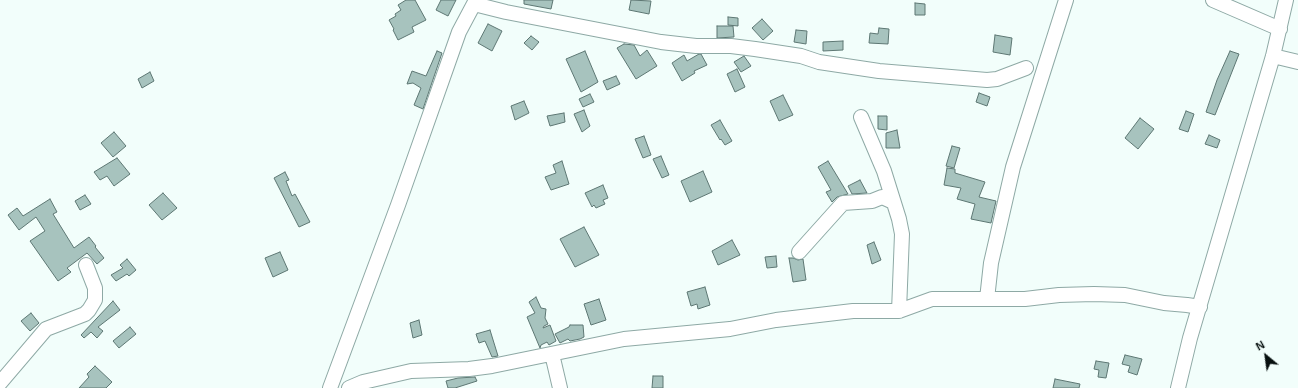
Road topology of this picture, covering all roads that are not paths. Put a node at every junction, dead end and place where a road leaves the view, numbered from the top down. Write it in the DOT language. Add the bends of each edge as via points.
graph roads {
  1 [pos="1066,0"];
  2 [pos="1213,0"];
  3 [pos="1286,0"];
  4 [pos="475,2"];
  5 [pos="1280,29"];
  6 [pos="1273,56"];
  7 [pos="1298,62"];
  8 [pos="1026,68"];
  9 [pos="861,117"];
  10 [pos="893,202"];
  11 [pos="799,252"];
  12 [pos="86,265"];
  13 [pos="987,299"];
  14 [pos="1200,307"];
  15 [pos="899,311"];
  16 [pos="552,354"];
  17 [pos="2,375"];
  18 [pos="330,388"];
  19 [pos="349,388"];
  20 [pos="560,388"];
  21 [pos="1178,388"];
  1 -- 13 [label="street" via="1013,167 991,263"];
  2 -- 5 [label="street"];
  3 -- 5 [label="street"];
  4 -- 8 [label="street" via="506,12 661,42 755,49 880,71 987,80"];
  4 -- 18 [label="street" via="460,32"];
  5 -- 6 [label="street"];
  6 -- 7 [label="street"];
  6 -- 14 [label="street"];
  9 -- 10 [label="street" via="884,171"];
  10 -- 11 [label="street" via="882,197 872,202 843,203"];
  10 -- 15 [label="street" via="902,234"];
  12 -- 17 [label="street" via="95,288 95,300 86,314 46,329"];
  13 -- 14 [label="street" via="1125,295"];
  13 -- 15 [label="street" via="932,299"];
  14 -- 21 [label="street"];
  15 -- 16 [label="street" via="854,310 730,329 624,339"];
  16 -- 19 [label="street" via="492,366 411,371 363,382"];
  16 -- 20 [label="street"];
}
